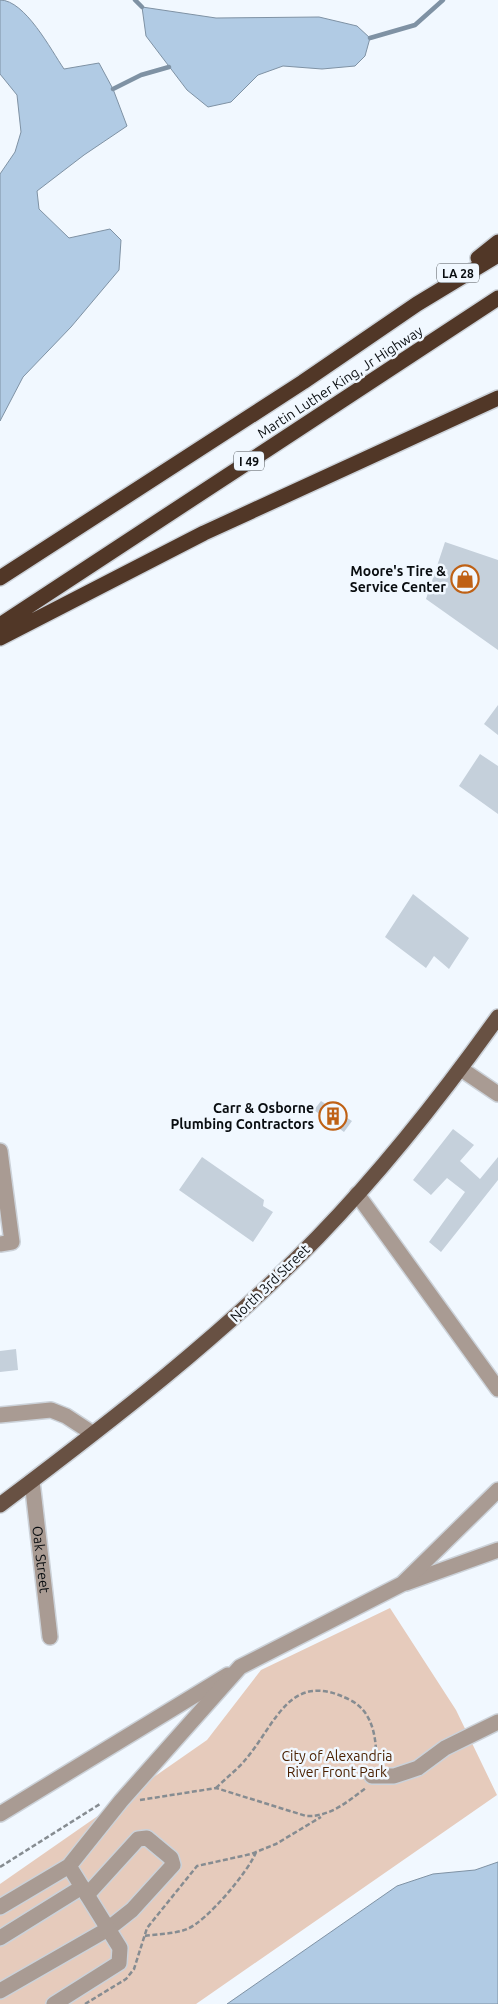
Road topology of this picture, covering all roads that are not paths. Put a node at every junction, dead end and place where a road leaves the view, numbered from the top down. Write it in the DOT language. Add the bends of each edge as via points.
graph roads {
  1 [pos="498,242"];
  2 [pos="498,255"];
  3 [pos="498,298"];
  4 [pos="417,304"];
  5 [pos="498,398"];
  6 [pos="0,578"];
  7 [pos="0,625"];
  8 [pos="0,638"];
  9 [pos="498,1017"];
  10 [pos="461,1069"];
  11 [pos="498,1094"];
  12 [pos="0,1151"];
  13 [pos="357,1194"];
  14 [pos="6,1243"];
  15 [pos="498,1389"];
  16 [pos="0,1415"];
  17 [pos="92,1433"];
  18 [pos="32,1481"];
  19 [pos="498,1490"];
  20 [pos="0,1505"];
  21 [pos="498,1550"];
  22 [pos="402,1584"];
  23 [pos="50,1637"];
  24 [pos="240,1667"];
  25 [pos="498,1722"];
  26 [pos="372,1776"];
  27 [pos="0,1814"];
  28 [pos="69,1866"];
  29 [pos="85,1891"];
  30 [pos="0,1908"];
  31 [pos="108,1929"];
  32 [pos="0,1938"];
  33 [pos="0,1991"];
  34 [pos="54,2004"];
  1 -- 4 [label="highway, LA 28"];
  2 -- 4 [label="highway, Martin Luther King, Jr Highway"];
  3 -- 7 [label="highway, Martin Luther King, Jr Highway / I 49"];
  4 -- 6 [label="highway, Martin Luther King, Jr Highway" via="303,382"];
  5 -- 8 [label="highway" via="204,532"];
  9 -- 10 [label="main road, North 3rd Street"];
  10 -- 11 [label="street"];
  10 -- 13 [label="main road, North 3rd Street" via="398,1149"];
  12 -- 14 [label="street"];
  13 -- 15 [label="street"];
  13 -- 17 [label="main road, North 3rd Street" via="235,1318"];
  16 -- 17 [label="street" via="51,1410"];
  17 -- 18 [label="main road, North 3rd Street"];
  18 -- 20 [label="main road, North 3rd Street"];
  18 -- 23 [label="street, Oak Street"];
  19 -- 22 [label="street"];
  21 -- 22 [label="street"];
  22 -- 24 [label="street"];
  24 -- 27 [label="street"];
  24 -- 28 [label="street"];
  25 -- 26 [label="street" via="446,1748 418,1768 394,1776"];
  28 -- 29 [label="street"];
  28 -- 30 [label="street"];
  29 -- 31 [label="street"];
  29 -- 31 [label="street" via="138,1839 147,1838 171,1858 173,1865 132,1910"];
  29 -- 32 [label="street"];
  31 -- 33 [label="street"];
  31 -- 34 [label="street" via="120,1948 119,1963"];
}
